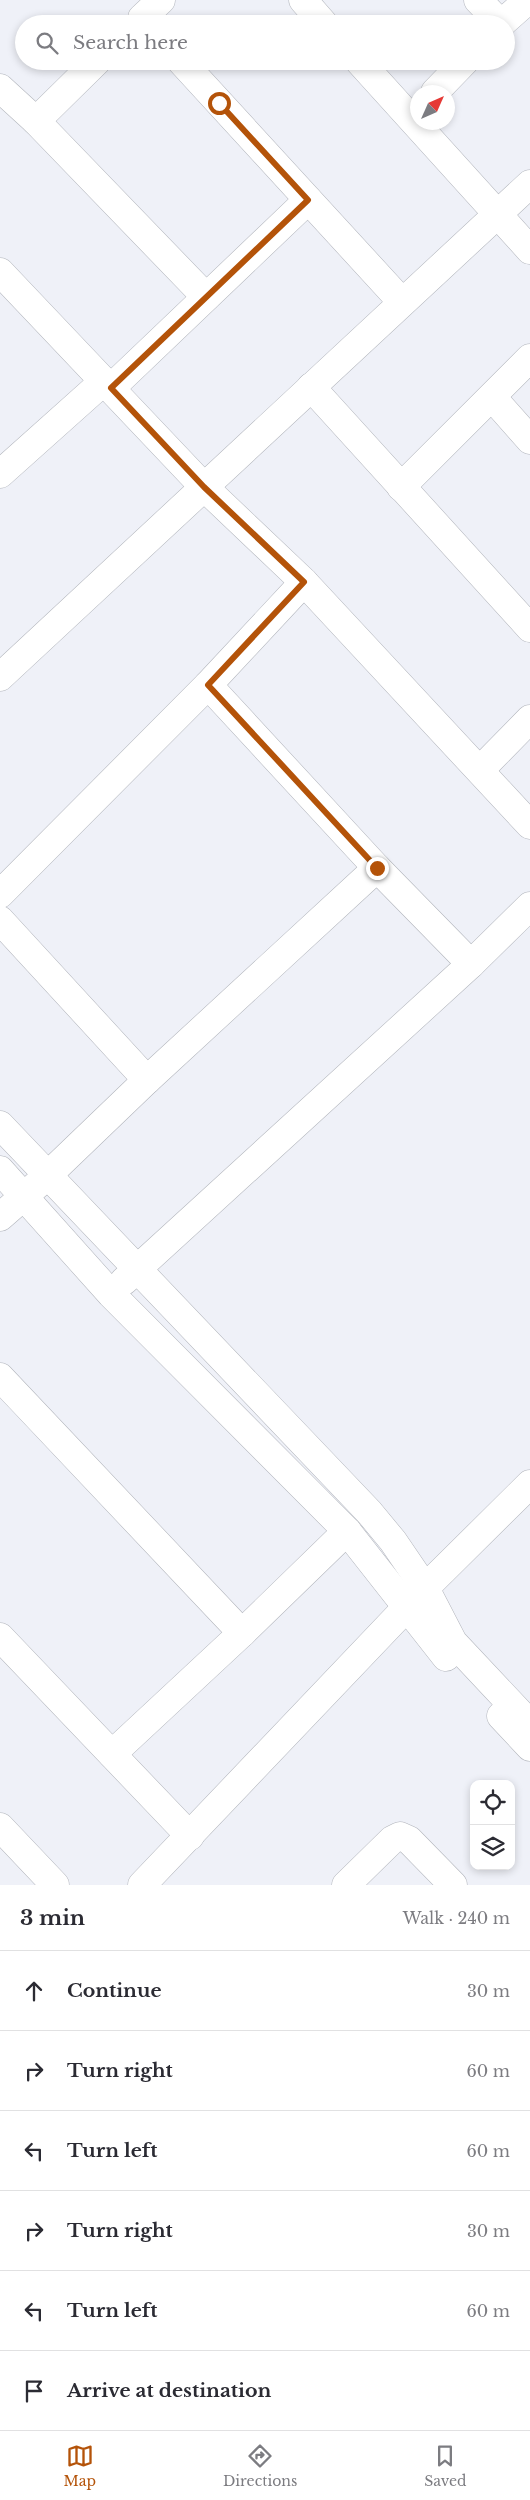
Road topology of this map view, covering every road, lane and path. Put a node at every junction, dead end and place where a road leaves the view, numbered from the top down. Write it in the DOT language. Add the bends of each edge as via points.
graph roads {
  1 [pos="302,0"];
  2 [pos="478,0"];
  3 [pos="528,0"];
  4 [pos="316,15"];
  5 [pos="492,15"];
  6 [pos="511,15"];
  7 [pos="89,70"];
  8 [pos="189,70"];
  9 [pos="368,70"];
  10 [pos="456,70"];
  11 [pos="442,85"];
  12 [pos="0,88"];
  13 [pos="410,110"];
  14 [pos="36,121"];
  15 [pos="427,130"];
  16 [pos="530,184"];
  17 [pos="308,200"];
  18 [pos="496,215"];
  19 [pos="530,250"];
  20 [pos="0,272"];
  21 [pos="206,297"];
  22 [pos="402,302"];
  23 [pos="530,358"];
  24 [pos="108,384"];
  25 [pos="311,387"];
  26 [pos="492,397"];
  27 [pos="530,440"];
  28 [pos="0,474"];
  29 [pos="204,487"];
  30 [pos="401,487"];
  31 [pos="304,582"];
  32 [pos="530,628"];
  33 [pos="0,677"];
  34 [pos="208,685"];
  35 [pos="530,719"];
  36 [pos="480,770"];
  37 [pos="530,825"];
  38 [pos="377,868"];
  39 [pos="0,894"];
  40 [pos="530,906"];
  41 [pos="0,920"];
  42 [pos="471,964"];
  43 [pos="147,1080"];
  44 [pos="0,1125"];
  45 [pos="0,1170"];
  46 [pos="47,1176"];
  47 [pos="24,1195"];
  48 [pos="0,1217"];
  49 [pos="136,1270"];
  50 [pos="111,1294"];
  51 [pos="0,1378"];
  52 [pos="530,1484"];
  53 [pos="346,1531"];
  54 [pos="417,1598"];
  55 [pos="242,1633"];
  56 [pos="0,1637"];
  57 [pos="530,1724"];
  58 [pos="530,1747"];
  59 [pos="112,1754"];
  60 [pos="190,1836"];
  61 [pos="4,1840"];
  62 [pos="55,1885"];
  63 [pos="142,1885"];
  64 [pos="346,1885"];
  65 [pos="453,1885"];
  1 -- 4 [label="street"];
  2 -- 5 [label="street"];
  3 -- 6 [label="street"];
  7 -- 14 [label="street"];
  8 -- 17 [label="street"];
  9 -- 13 [label="street"];
  10 -- 11 [label="street"];
  12 -- 14 [label="street"];
  14 -- 21 [label="street"];
  15 -- 18 [label="street"];
  16 -- 18 [label="street"];
  17 -- 21 [label="street"];
  17 -- 22 [label="street"];
  18 -- 19 [label="street"];
  18 -- 22 [label="street"];
  20 -- 24 [label="street"];
  21 -- 24 [label="street"];
  22 -- 25 [label="street"];
  23 -- 26 [label="street"];
  24 -- 28 [label="street"];
  24 -- 29 [label="street"];
  25 -- 29 [label="street"];
  25 -- 30 [label="street"];
  26 -- 27 [label="street"];
  26 -- 30 [label="street"];
  29 -- 31 [label="street"];
  29 -- 33 [label="street"];
  30 -- 32 [label="street"];
  31 -- 34 [label="street"];
  31 -- 36 [label="street"];
  34 -- 38 [label="street"];
  34 -- 39 [label="street"];
  35 -- 36 [label="street"];
  36 -- 37 [label="street"];
  38 -- 42 [label="street"];
  38 -- 43 [label="street"];
  40 -- 42 [label="street"];
  41 -- 43 [label="street"];
  42 -- 49 [label="street"];
  43 -- 46 [label="street"];
  44 -- 46 [label="street"];
  45 -- 47 [label="street"];
  46 -- 47 [label="street"];
  46 -- 49 [label="street"];
  47 -- 48 [label="street"];
  47 -- 50 [label="street"];
  49 -- 50 [label="street"];
  49 -- 54 [label="street" via="369,1512 393,1541"];
  50 -- 53 [label="street"];
  51 -- 55 [label="street"];
  52 -- 54 [label="street"];
  53 -- 54 [label="street"];
  53 -- 55 [label="street"];
  54 -- 57 [label="street" via="453,1642"];
  54 -- 58 [label="street" via="453,1666"];
  54 -- 60 [label="street"];
  55 -- 59 [label="street"];
  56 -- 59 [label="street"];
  59 -- 60 [label="street"];
  60 -- 63 [label="street"];
  61 -- 62 [label="street"];
  64 -- 65 [label="street" via="400,1836 410,1840"];
}
